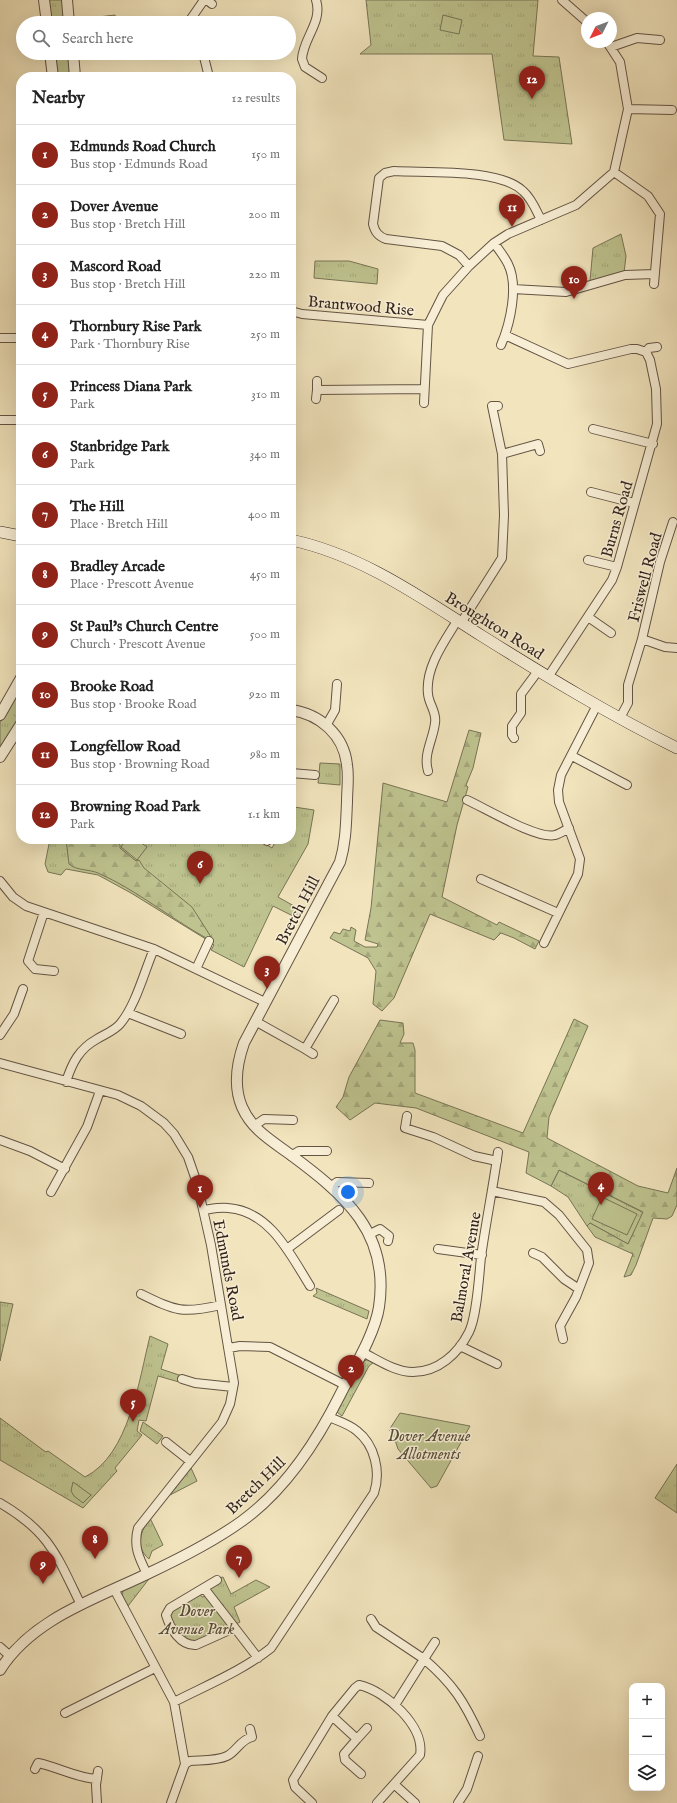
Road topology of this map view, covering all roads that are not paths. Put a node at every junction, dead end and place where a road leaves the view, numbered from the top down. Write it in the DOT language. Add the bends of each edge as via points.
graph roads {
  1 [pos="44,0"];
  2 [pos="67,0"];
  3 [pos="316,0"];
  4 [pos="562,0"];
  5 [pos="208,1"];
  6 [pos="46,16"];
  7 [pos="68,16"];
  8 [pos="194,16"];
  9 [pos="581,17"];
  10 [pos="660,40"];
  11 [pos="617,42"];
  12 [pos="611,48"];
  13 [pos="51,60"];
  14 [pos="74,60"];
  15 [pos="205,60"];
  16 [pos="52,72"];
  17 [pos="75,72"];
  18 [pos="208,72"];
  19 [pos="322,78"];
  20 [pos="628,109"];
  21 [pos="672,110"];
  22 [pos="614,172"];
  23 [pos="541,220"];
  24 [pos="494,243"];
  25 [pos="469,266"];
  26 [pos="654,274"];
  27 [pos="654,284"];
  28 [pos="513,289"];
  29 [pos="296,312"];
  30 [pos="428,326"];
  31 [pos="506,335"];
  32 [pos="0,338"];
  33 [pos="16,338"];
  34 [pos="501,345"];
  35 [pos="657,347"];
  36 [pos="646,352"];
  37 [pos="318,381"];
  38 [pos="424,389"];
  39 [pos="317,390"];
  40 [pos="316,399"];
  41 [pos="424,403"];
  42 [pos="498,406"];
  43 [pos="0,420"];
  44 [pos="16,420"];
  45 [pos="593,429"];
  46 [pos="652,444"];
  47 [pos="540,451"];
  48 [pos="502,454"];
  49 [pos="591,492"];
  50 [pos="634,504"];
  51 [pos="673,522"];
  52 [pos="0,532"];
  53 [pos="16,534"];
  54 [pos="296,541"];
  55 [pos="588,560"];
  56 [pos="617,567"];
  57 [pos="588,617"];
  58 [pos="459,622"];
  59 [pos="610,633"];
  60 [pos="642,639"];
  61 [pos="677,648"];
  62 [pos="538,671"];
  63 [pos="548,677"];
  64 [pos="337,684"];
  65 [pos="16,687"];
  66 [pos="597,705"];
  67 [pos="296,711"];
  68 [pos="0,715"];
  69 [pos="620,718"];
  70 [pos="327,724"];
  71 [pos="16,732"];
  72 [pos="514,738"];
  73 [pos="677,748"];
  74 [pos="572,756"];
  75 [pos="0,757"];
  76 [pos="428,771"];
  77 [pos="296,773"];
  78 [pos="314,775"];
  79 [pos="627,785"];
  80 [pos="467,800"];
  81 [pos="569,828"];
  82 [pos="481,879"];
  83 [pos="0,881"];
  84 [pos="44,912"];
  85 [pos="558,913"];
  86 [pos="209,941"];
  87 [pos="544,943"];
  88 [pos="154,949"];
  89 [pos="196,969"];
  90 [pos="54,971"];
  91 [pos="23,989"];
  92 [pos="334,1000"];
  93 [pos="265,1002"];
  94 [pos="128,1013"];
  95 [pos="255,1021"];
  96 [pos="181,1034"];
  97 [pos="0,1035"];
  98 [pos="305,1049"];
  99 [pos="313,1054"];
  100 [pos="0,1063"];
  101 [pos="66,1082"];
  102 [pos="100,1090"];
  103 [pos="407,1116"];
  104 [pos="293,1120"];
  105 [pos="254,1126"];
  106 [pos="0,1140"];
  107 [pos="327,1151"];
  108 [pos="498,1152"];
  109 [pos="292,1156"];
  110 [pos="497,1161"];
  111 [pos="65,1169"];
  112 [pos="369,1183"];
  113 [pos="330,1187"];
  114 [pos="492,1191"];
  115 [pos="51,1192"];
  116 [pos="203,1210"];
  117 [pos="339,1210"];
  118 [pos="370,1234"];
  119 [pos="388,1241"];
  120 [pos="286,1248"];
  121 [pos="438,1248"];
  122 [pos="533,1253"];
  123 [pos="482,1255"];
  124 [pos="310,1286"];
  125 [pos="579,1289"];
  126 [pos="141,1294"];
  127 [pos="221,1305"];
  128 [pos="563,1339"];
  129 [pos="460,1346"];
  130 [pos="229,1348"];
  131 [pos="362,1352"];
  132 [pos="497,1364"];
  133 [pos="182,1379"];
  134 [pos="346,1385"];
  135 [pos="233,1387"];
  136 [pos="329,1417"];
  137 [pos="166,1442"];
  138 [pos="190,1461"];
  139 [pos="0,1503"];
  140 [pos="147,1574"];
  141 [pos="217,1580"];
  142 [pos="204,1588"];
  143 [pos="114,1589"];
  144 [pos="81,1605"];
  145 [pos="371,1619"];
  146 [pos="234,1628"];
  147 [pos="435,1642"];
  148 [pos="0,1647"];
  149 [pos="10,1656"];
  150 [pos="258,1658"];
  151 [pos="424,1658"];
  152 [pos="155,1668"];
  153 [pos="0,1670"];
  154 [pos="174,1702"];
  155 [pos="395,1705"];
  156 [pos="65,1713"];
  157 [pos="332,1716"];
  158 [pos="367,1728"];
  159 [pos="250,1729"];
  160 [pos="480,1736"];
  161 [pos="357,1739"];
  162 [pos="478,1756"];
  163 [pos="185,1764"];
  164 [pos="35,1770"];
  165 [pos="361,1774"];
  166 [pos="394,1784"];
  167 [pos="97,1803"];
  168 [pos="171,1803"];
  169 [pos="312,1803"];
  170 [pos="377,1803"];
  171 [pos="415,1803"];
  172 [pos="458,1803"];
  1 -- 6 [label="street"];
  2 -- 7 [label="street"];
  3 -- 19 [label="street" via="317,18 302,58 305,67"];
  4 -- 9 [label="street"];
  5 -- 8 [label="street"];
  10 -- 11 [label="street" via="637,38"];
  12 -- 20 [label="street" via="620,62"];
  13 -- 16 [label="street"];
  14 -- 17 [label="street"];
  15 -- 18 [label="street"];
  20 -- 21 [label="street"];
  20 -- 22 [label="street"];
  22 -- 23 [label="street" via="576,205"];
  22 -- 26 [label="street" via="648,196 660,214"];
  23 -- 24 [label="street"];
  23 -- 25 [label="street" via="523,190 510,182 485,175 394,172 385,173 379,178 373,224 380,236 386,239 442,246 459,256"];
  24 -- 25 [label="street"];
  24 -- 28 [label="street" via="509,265"];
  25 -- 30 [label="street" via="443,294"];
  26 -- 27 [label="street"];
  26 -- 28 [label="street" via="625,275 566,292"];
  28 -- 31 [label="street" via="513,305"];
  29 -- 30 [label="street, Brantwood Rise"];
  30 -- 38 [label="street"];
  31 -- 34 [label="street"];
  31 -- 36 [label="street" via="568,364 631,349"];
  32 -- 33 [label="street"];
  35 -- 36 [label="street" via="649,348"];
  36 -- 46 [label="street, Burns Road" via="656,389 657,424"];
  37 -- 39 [label="street"];
  38 -- 39 [label="street"];
  38 -- 41 [label="street"];
  39 -- 40 [label="street"];
  42 -- 48 [label="street" via="492,406"];
  43 -- 44 [label="street"];
  45 -- 46 [label="street"];
  46 -- 50 [label="street, Burns Road"];
  47 -- 48 [label="street" via="538,444"];
  48 -- 58 [label="street" via="502,558"];
  49 -- 50 [label="street"];
  50 -- 56 [label="street, Burns Road"];
  51 -- 60 [label="street, Friswell Road" via="660,562"];
  52 -- 53 [label="main road"];
  54 -- 58 [label="main road, Broughton Road" via="364,564"];
  55 -- 56 [label="street"];
  56 -- 57 [label="street, Burns Road" via="612,580"];
  57 -- 59 [label="street"];
  57 -- 63 [label="street, Burns Road"];
  58 -- 62 [label="main road, Broughton Road"];
  58 -- 76 [label="street" via="434,660 430,674 428,696 436,716 435,731 426,756"];
  60 -- 61 [label="street, Friswell Road" via="664,647"];
  60 -- 69 [label="street, Friswell Road" via="628,685 628,703"];
  62 -- 63 [label="main road, Broughton Road"];
  62 -- 72 [label="street" via="520,694 521,713 512,726"];
  63 -- 66 [label="main road, Broughton Road"];
  64 -- 70 [label="street" via="335,710"];
  65 -- 68 [label="street"];
  66 -- 69 [label="main road, Broughton Road"];
  66 -- 74 [label="street"];
  67 -- 70 [label="street, Bretch Hill" via="315,716"];
  69 -- 73 [label="main road, Broughton Road"];
  70 -- 93 [label="street, Bretch Hill" via="341,745 347,765 345,843 340,862"];
  71 -- 75 [label="street"];
  74 -- 79 [label="street"];
  74 -- 81 [label="street" via="561,775 558,790 559,802"];
  77 -- 78 [label="street"];
  80 -- 81 [label="street" via="544,835 555,835"];
  81 -- 85 [label="street" via="580,859 578,874"];
  82 -- 85 [label="street"];
  83 -- 84 [label="street" via="19,902"];
  84 -- 88 [label="street"];
  84 -- 90 [label="street" via="28,961 35,969"];
  85 -- 87 [label="street"];
  86 -- 89 [label="street"];
  88 -- 89 [label="street"];
  88 -- 94 [label="street"];
  89 -- 93 [label="street"];
  91 -- 97 [label="street" via="14,1014"];
  92 -- 98 [label="street"];
  93 -- 95 [label="street, Bretch Hill"];
  94 -- 96 [label="street"];
  94 -- 101 [label="street" via="113,1030 82,1050 70,1068"];
  95 -- 98 [label="street"];
  95 -- 105 [label="street, Bretch Hill" via="239,1056 237,1083 242,1107"];
  98 -- 99 [label="street"];
  100 -- 101 [label="street, Edmunds Road"];
  101 -- 102 [label="street, Edmunds Road"];
  102 -- 111 [label="street" via="87,1127"];
  102 -- 116 [label="street, Edmunds Road" via="141,1106 174,1134 193,1169"];
  103 -- 110 [label="street" via="405,1128 433,1137 474,1156"];
  104 -- 105 [label="street" via="264,1119"];
  105 -- 109 [label="street, Bretch Hill"];
  106 -- 111 [label="street" via="30,1151"];
  107 -- 109 [label="street" via="299,1151"];
  108 -- 110 [label="street, Balmoral Avenue"];
  109 -- 113 [label="street, Bretch Hill"];
  110 -- 114 [label="street, Balmoral Avenue"];
  111 -- 115 [label="street"];
  112 -- 113 [label="street" via="337,1182"];
  113 -- 118 [label="street, Bretch Hill" via="350,1204"];
  114 -- 123 [label="street, Balmoral Avenue"];
  114 -- 125 [label="street" via="544,1202 558,1215 587,1250 589,1263"];
  116 -- 120 [label="street" via="227,1208 249,1212 267,1223"];
  116 -- 127 [label="street, Edmunds Road"];
  117 -- 120 [label="street"];
  118 -- 119 [label="street" via="380,1229 389,1236"];
  118 -- 131 [label="street, Bretch Hill" via="379,1265 381,1291 378,1310"];
  120 -- 124 [label="street"];
  121 -- 123 [label="street"];
  122 -- 125 [label="street" via="542,1257 564,1280"];
  123 -- 129 [label="street, Balmoral Avenue" via="470,1330"];
  125 -- 128 [label="street" via="560,1326"];
  126 -- 127 [label="street" via="176,1310"];
  127 -- 130 [label="street, Edmunds Road"];
  129 -- 131 [label="street, Balmoral Avenue" via="449,1359 439,1365 413,1372 393,1368"];
  129 -- 132 [label="street"];
  130 -- 134 [label="street" via="270,1348"];
  130 -- 135 [label="street, Edmunds Road" via="234,1375"];
  131 -- 134 [label="street, Bretch Hill"];
  133 -- 135 [label="street" via="194,1383"];
  134 -- 136 [label="street, Bretch Hill"];
  135 -- 138 [label="street, Edmunds Road" via="230,1404 222,1422"];
  136 -- 140 [label="street, Bretch Hill" via="300,1462 256,1510 219,1536"];
  136 -- 150 [label="street" via="358,1431 369,1444 378,1483 361,1514 271,1648"];
  137 -- 138 [label="street"];
  138 -- 140 [label="street, Edmunds Road" via="138,1528 136,1548"];
  139 -- 144 [label="street" via="28,1521 44,1537 60,1561"];
  140 -- 143 [label="street, Bretch Hill"];
  141 -- 142 [label="street"];
  142 -- 146 [label="street"];
  142 -- 146 [label="street" via="166,1611 178,1638 196,1646"];
  143 -- 144 [label="street, Bretch Hill"];
  143 -- 152 [label="street"];
  144 -- 149 [label="street, Bretch Hill" via="39,1628"];
  145 -- 151 [label="street" via="376,1627"];
  146 -- 150 [label="street"];
  147 -- 151 [label="street"];
  148 -- 149 [label="street"];
  149 -- 153 [label="street, Bretch Hill"];
  150 -- 154 [label="street"];
  151 -- 155 [label="street"];
  151 -- 160 [label="street" via="464,1701"];
  152 -- 154 [label="street"];
  152 -- 156 [label="street"];
  154 -- 163 [label="street"];
  155 -- 157 [label="street" via="368,1688 359,1686 354,1688"];
  155 -- 166 [label="street" via="413,1726 421,1748 420,1755"];
  157 -- 161 [label="street"];
  157 -- 169 [label="street" via="293,1780 295,1788"];
  158 -- 161 [label="street"];
  159 -- 163 [label="street" via="252,1737 246,1738 229,1755"];
  161 -- 165 [label="street" via="344,1754 345,1760"];
  162 -- 172 [label="street" via="467,1789"];
  163 -- 168 [label="street"];
  164 -- 167 [label="street" via="38,1763 56,1766 73,1775 97,1775"];
  166 -- 170 [label="street"];
  166 -- 171 [label="street"];
}
